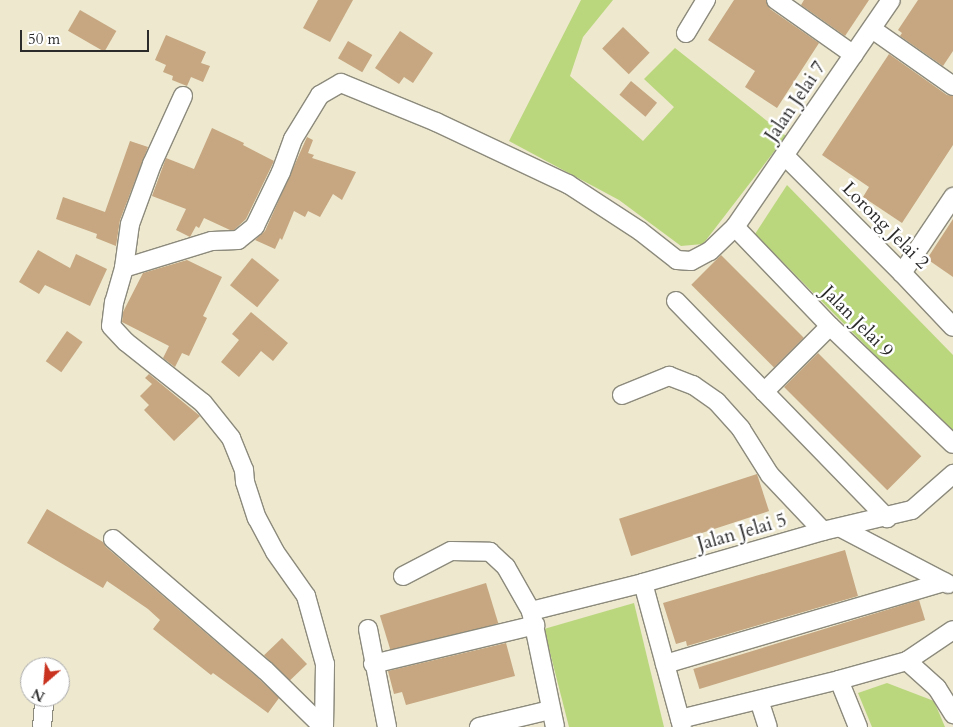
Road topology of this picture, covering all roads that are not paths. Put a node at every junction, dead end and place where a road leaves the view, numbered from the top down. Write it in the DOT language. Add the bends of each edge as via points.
graph roads {
  1 [pos="706,0"];
  2 [pos="776,0"];
  3 [pos="891,0"];
  4 [pos="872,29"];
  5 [pos="686,33"];
  6 [pos="854,55"];
  7 [pos="953,86"];
  8 [pos="184,96"];
  9 [pos="785,156"];
  10 [pos="953,197"];
  11 [pos="735,227"];
  12 [pos="124,268"];
  13 [pos="902,272"];
  14 [pos="676,301"];
  15 [pos="830,326"];
  16 [pos="953,327"];
  17 [pos="764,392"];
  18 [pos="622,395"];
  19 [pos="953,444"];
  20 [pos="953,474"];
  21 [pos="887,518"];
  22 [pos="841,528"];
  23 [pos="823,531"];
  24 [pos="113,539"];
  25 [pos="403,576"];
  26 [pos="643,583"];
  27 [pos="948,584"];
  28 [pos="533,618"];
  29 [pos="368,629"];
  30 [pos="953,630"];
  31 [pos="907,661"];
  32 [pos="373,664"];
  33 [pos="665,664"];
  34 [pos="840,680"];
  35 [pos="759,700"];
  36 [pos="44,707"];
  37 [pos="550,710"];
  38 [pos="953,714"];
  39 [pos="681,723"];
  40 [pos="42,727"];
  41 [pos="323,727"];
  42 [pos="387,727"];
  43 [pos="479,727"];
  44 [pos="555,727"];
  45 [pos="768,727"];
  46 [pos="858,727"];
  1 -- 5 [label="street"];
  2 -- 6 [label="street"];
  3 -- 4 [label="street, Jalan Jelai 7"];
  4 -- 6 [label="street, Jalan Jelai 7"];
  4 -- 7 [label="street"];
  6 -- 9 [label="street, Jalan Jelai 7"];
  8 -- 12 [label="street" via="152,164 130,224"];
  9 -- 11 [label="street, Jalan Jelai 7"];
  9 -- 13 [label="street, Lorong Jelai 2"];
  10 -- 13 [label="street"];
  11 -- 12 [label="street, Jalan Jelai 7" via="710,252 690,261 677,260 640,231 568,184 436,122 341,83 320,95 293,139 255,226 238,240 212,241"];
  11 -- 15 [label="street, Jalan Jelai 9"];
  12 -- 41 [label="street" via="111,326 126,342 203,404 231,438 257,518 275,552 306,596 325,664"];
  13 -- 16 [label="street, Lorong Jelai 2"];
  14 -- 17 [label="street"];
  15 -- 17 [label="street"];
  15 -- 19 [label="street, Jalan Jelai 9"];
  17 -- 21 [label="street"];
  18 -- 23 [label="street" via="669,376 693,386 717,402 741,429 770,475"];
  20 -- 21 [label="street, Jalan Jelai 5" via="912,510"];
  21 -- 22 [label="street, Jalan Jelai 5"];
  22 -- 23 [label="street, Jalan Jelai 5"];
  22 -- 27 [label="street"];
  23 -- 26 [label="street, Jalan Jelai 5"];
  24 -- 41 [label="street" via="265,670"];
  25 -- 28 [label="street" via="451,551 490,552 506,567"];
  26 -- 28 [label="street, Jalan Jelai 5"];
  26 -- 33 [label="street"];
  27 -- 33 [label="street"];
  28 -- 32 [label="street, Jalan Jelai 5"];
  28 -- 37 [label="street"];
  29 -- 32 [label="street"];
  30 -- 31 [label="street"];
  31 -- 34 [label="street"];
  31 -- 38 [label="street" via="937,688"];
  32 -- 42 [label="street"];
  33 -- 39 [label="street"];
  34 -- 35 [label="street"];
  34 -- 46 [label="street"];
  35 -- 39 [label="street"];
  35 -- 45 [label="street"];
  36 -- 40 [label="street"];
  37 -- 43 [label="street"];
  37 -- 44 [label="street"];
}
